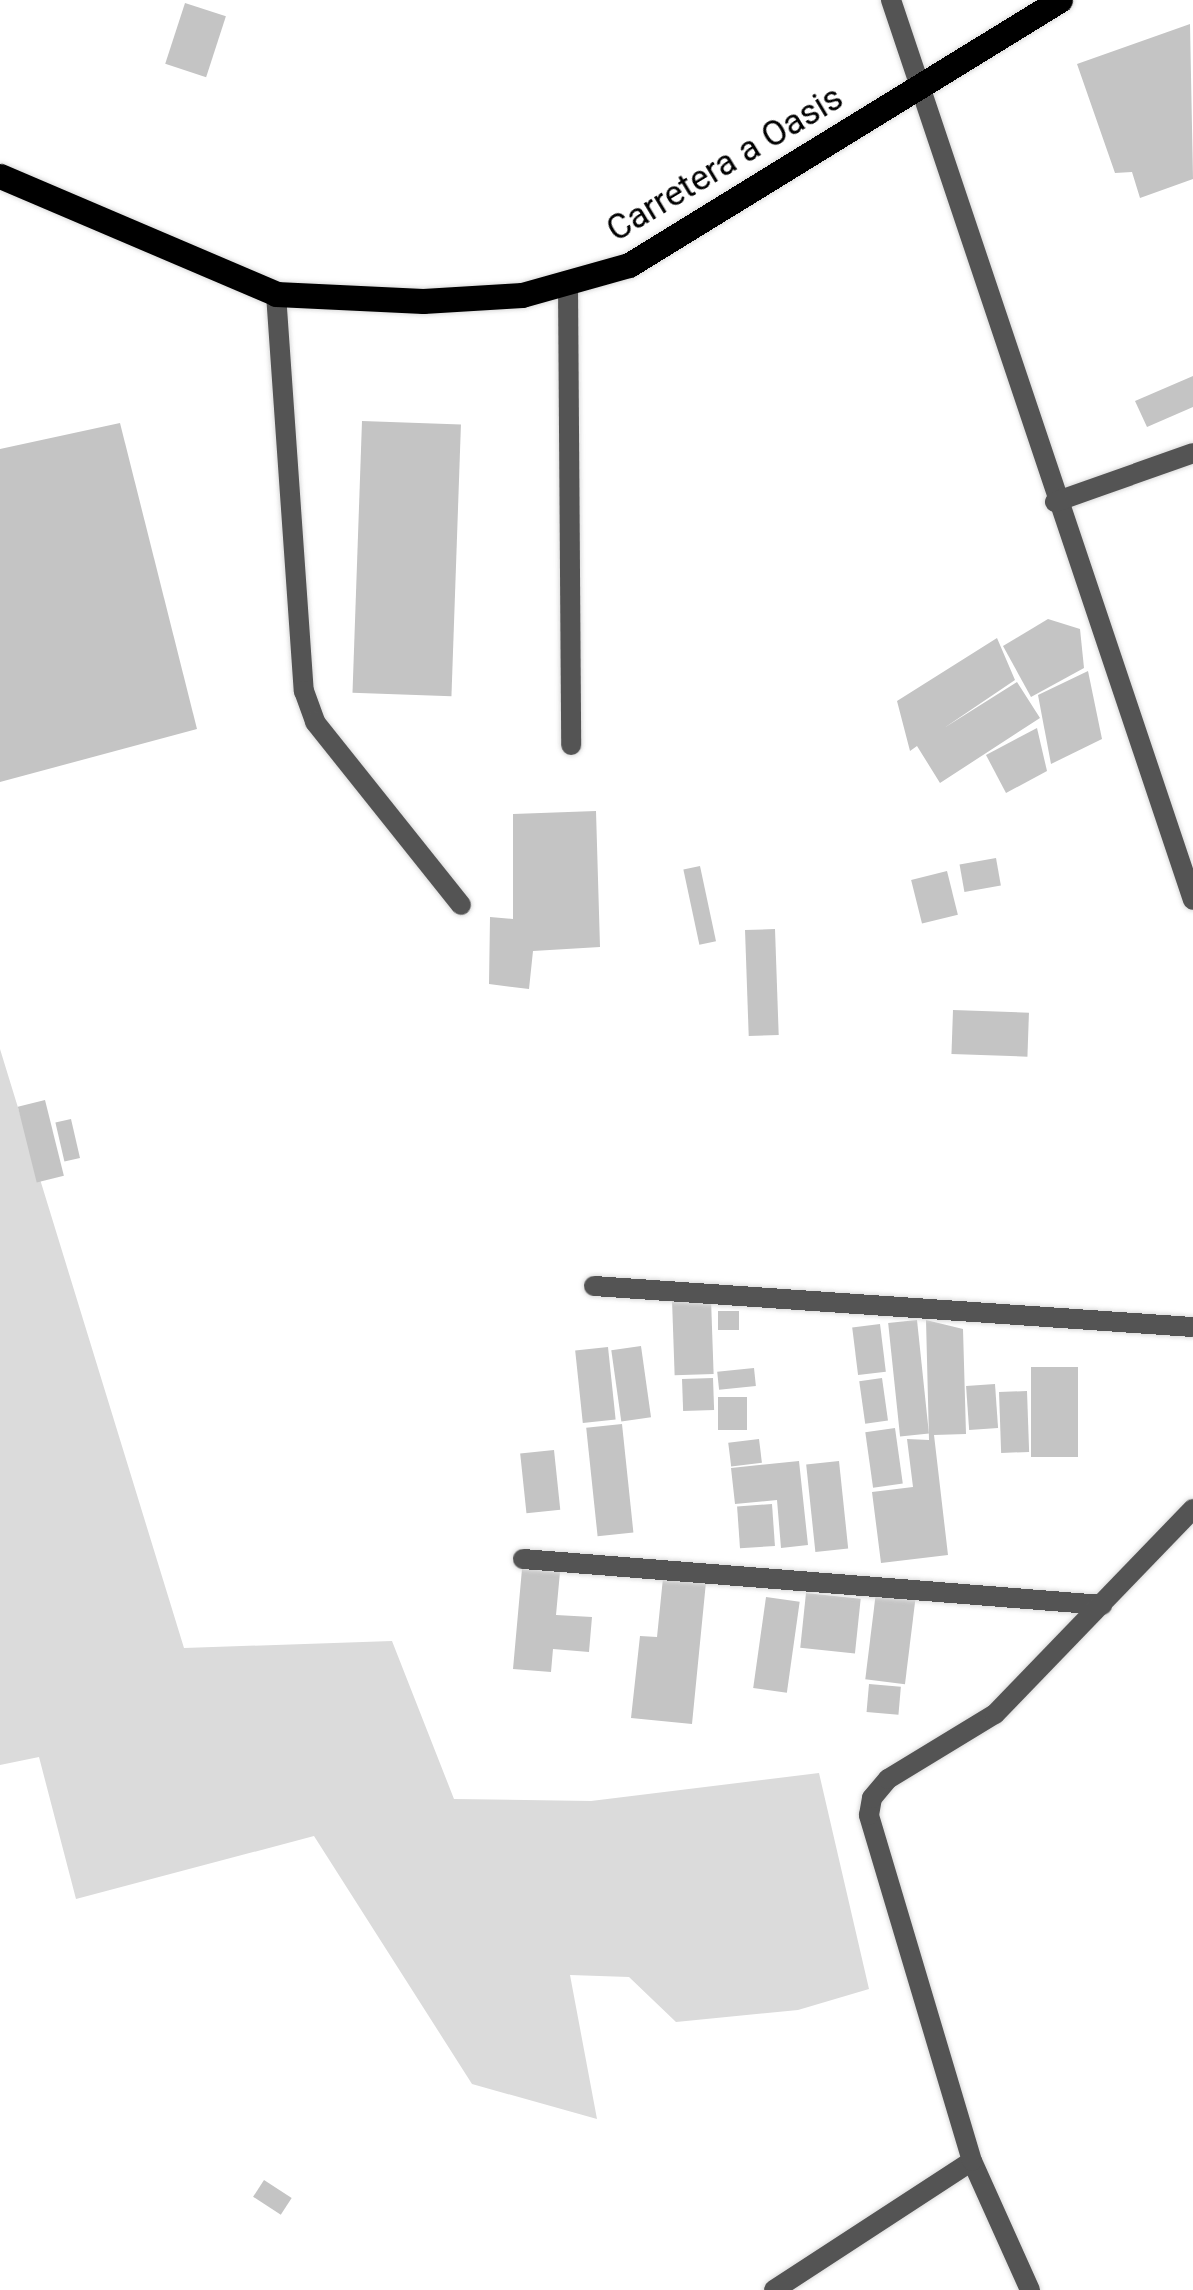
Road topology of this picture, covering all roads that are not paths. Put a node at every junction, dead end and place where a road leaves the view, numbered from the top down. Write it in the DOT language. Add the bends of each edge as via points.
graph roads {
  1 [pos="891,0"];
  2 [pos="1060,0"];
  3 [pos="916,90"];
  4 [pos="0,176"];
  5 [pos="568,286"];
  6 [pos="276,294"];
  7 [pos="1193,453"];
  8 [pos="1056,502"];
  9 [pos="571,745"];
  10 [pos="1193,900"];
  11 [pos="461,906"];
  12 [pos="594,1286"];
  13 [pos="1193,1327"];
  14 [pos="1193,1509"];
  15 [pos="523,1560"];
  16 [pos="1102,1605"];
  17 [pos="972,2161"];
  18 [pos="774,2290"];
  19 [pos="1030,2290"];
  1 -- 3 [label="street"];
  2 -- 3 [label="main road, Carretera a Oasis"];
  3 -- 5 [label="main road, Carretera a Oasis" via="628,265"];
  3 -- 8 [label="street"];
  4 -- 6 [label="main road, Carretera a Oasis"];
  5 -- 6 [label="main road, Carretera a Oasis" via="423,301"];
  5 -- 9 [label="street"];
  6 -- 11 [label="street" via="304,691 315,722"];
  7 -- 8 [label="street"];
  8 -- 10 [label="street"];
  12 -- 13 [label="street"];
  14 -- 16 [label="street"];
  15 -- 16 [label="street"];
  16 -- 17 [label="street" via="995,1714 888,1779 872,1798 869,1815"];
  17 -- 18 [label="street"];
  17 -- 19 [label="street"];
}
